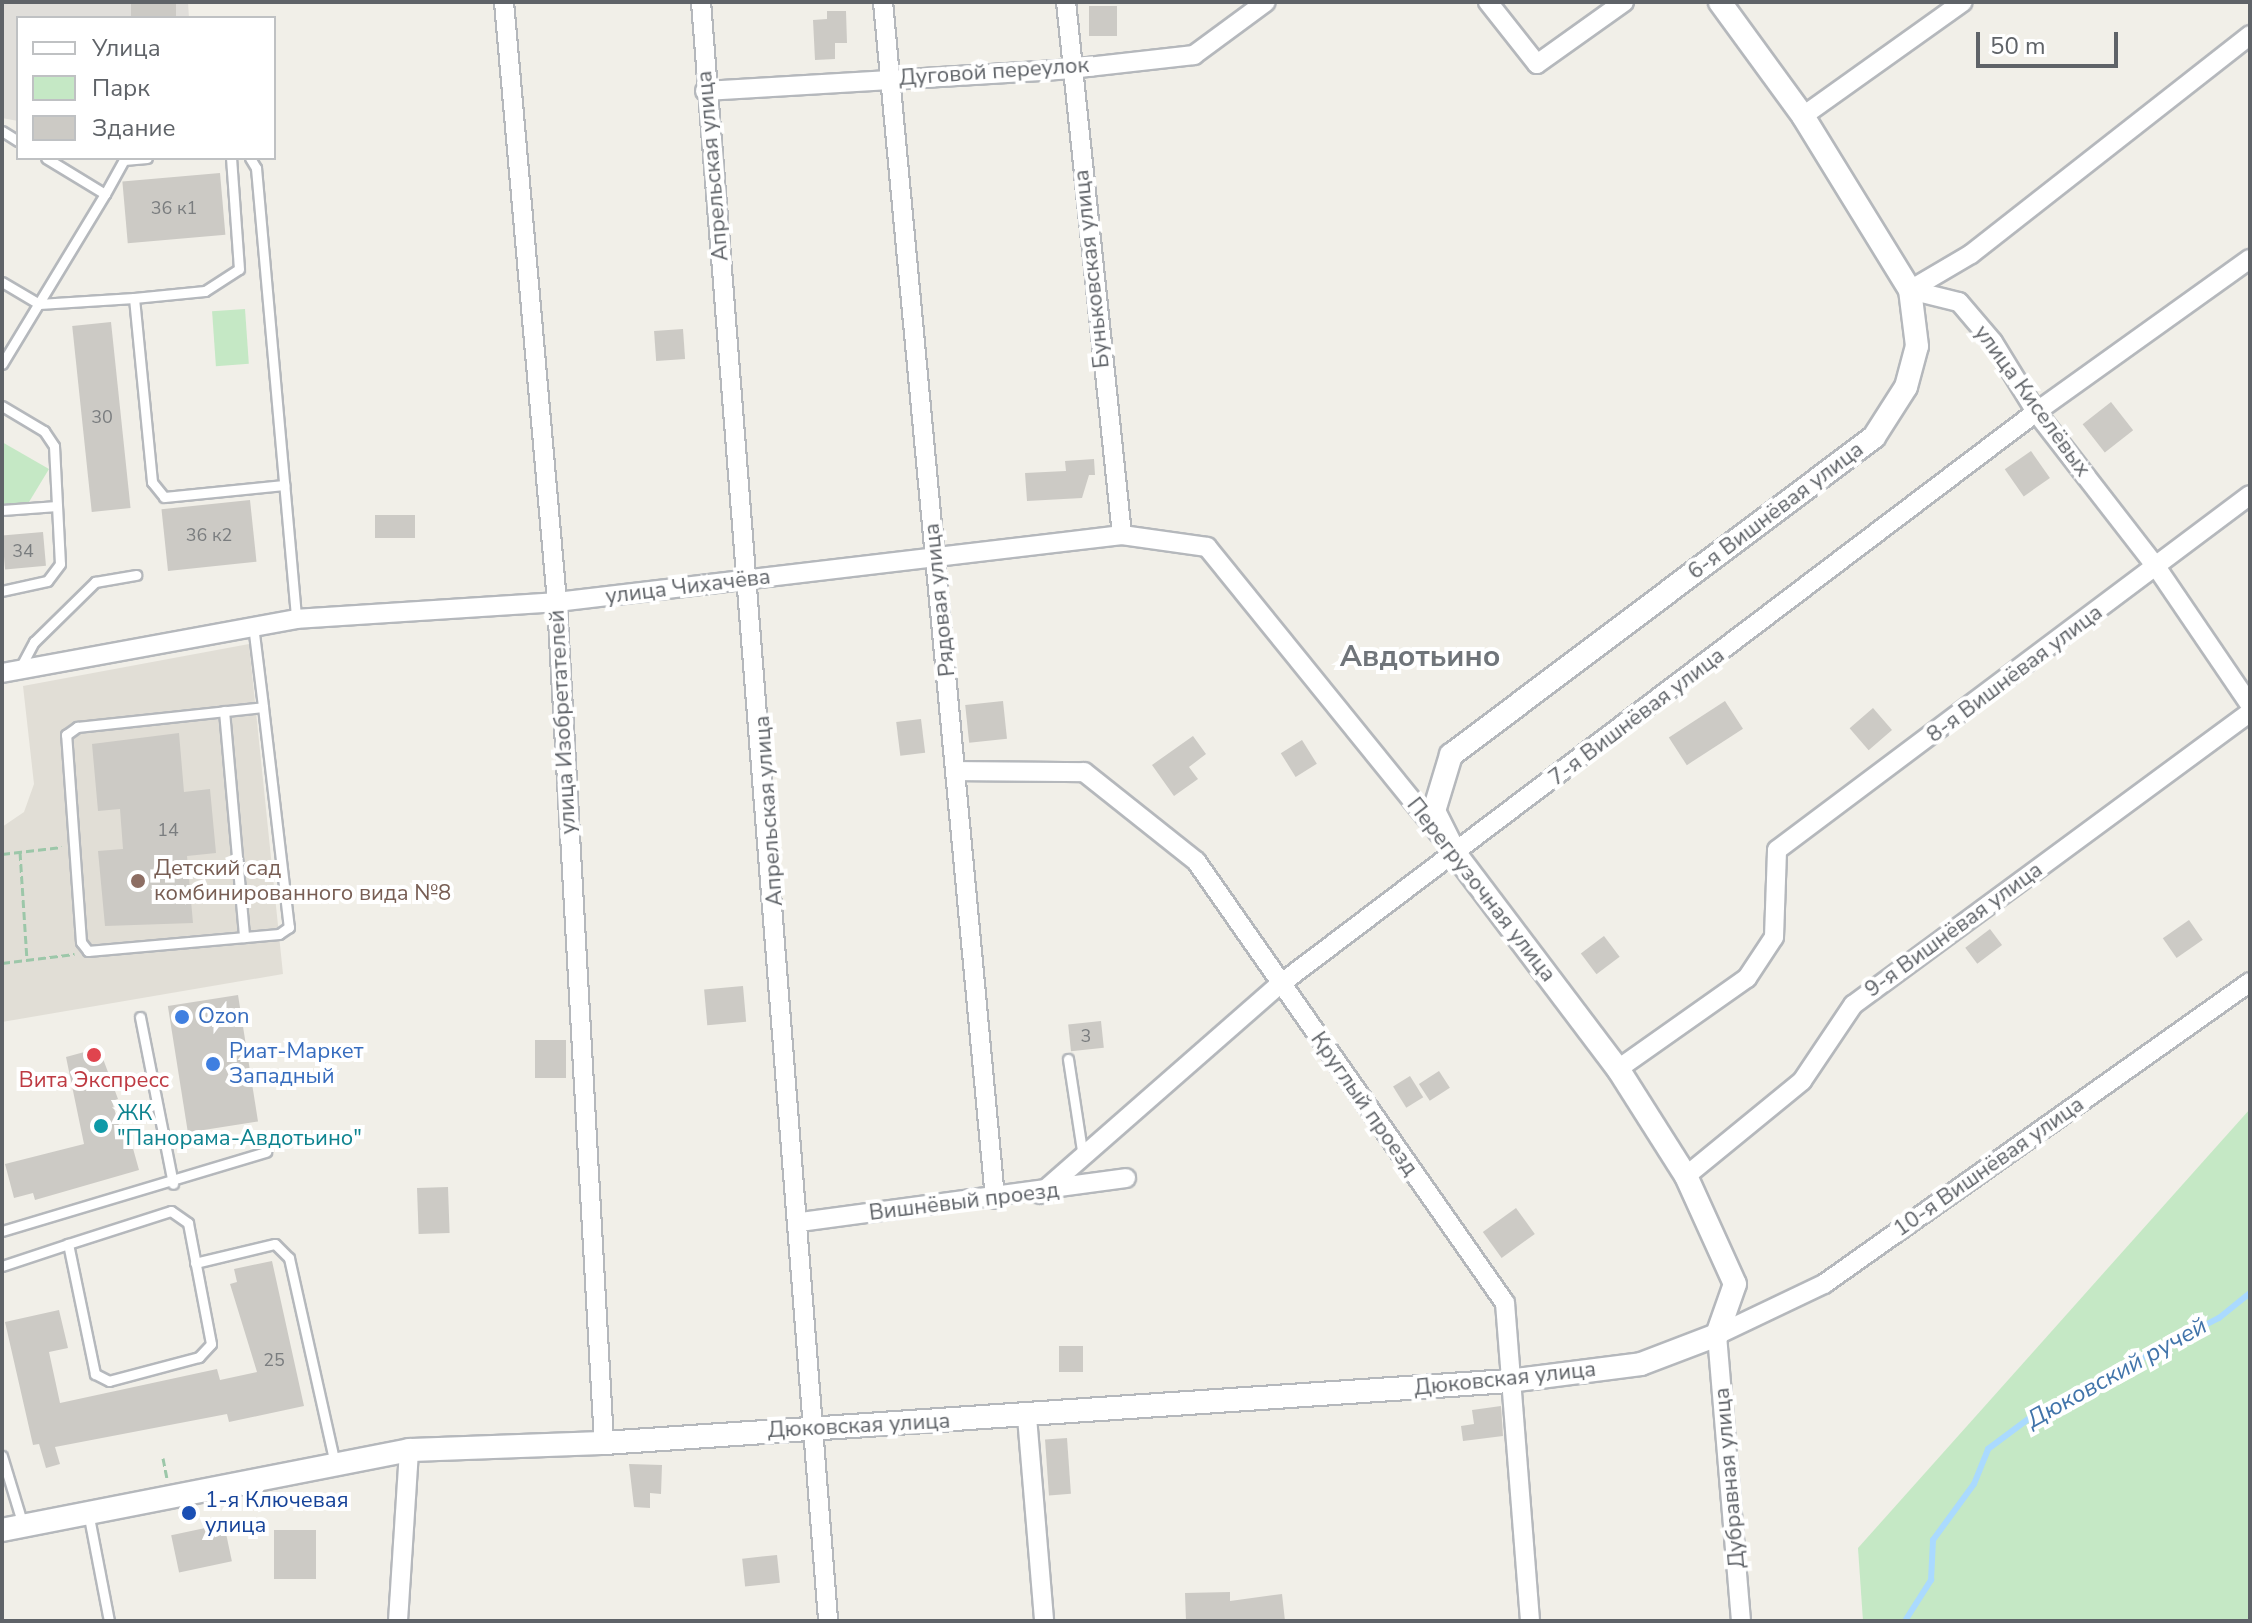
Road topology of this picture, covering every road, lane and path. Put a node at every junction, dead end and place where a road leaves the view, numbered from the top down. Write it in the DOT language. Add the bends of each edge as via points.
graph roads {
  1 [pos="504,2"];
  2 [pos="701,2"];
  3 [pos="883,2"];
  4 [pos="1066,2"];
  5 [pos="1266,2"];
  6 [pos="1488,2"];
  7 [pos="1624,2"];
  8 [pos="1720,2"];
  9 [pos="1963,2"];
  10 [pos="2250,35"];
  11 [pos="1070,69"];
  12 [pos="889,79"];
  13 [pos="705,91"];
  14 [pos="1803,116"];
  15 [pos="49,160"];
  16 [pos="124,160"];
  17 [pos="231,160"];
  18 [pos="251,160"];
  19 [pos="105,194"];
  20 [pos="2250,259"];
  21 [pos="2,282"];
  22 [pos="1910,290"];
  23 [pos="134,298"];
  24 [pos="39,304"];
  25 [pos="2,364"];
  26 [pos="2,406"];
  27 [pos="2036,412"];
  28 [pos="284,485"];
  29 [pos="2250,495"];
  30 [pos="57,506"];
  31 [pos="2,510"];
  32 [pos="1122,535"];
  33 [pos="934,555"];
  34 [pos="2157,568"];
  35 [pos="136,575"];
  36 [pos="751,580"];
  37 [pos="2,591"];
  38 [pos="557,602"];
  39 [pos="296,619"];
  40 [pos="253,625"];
  41 [pos="11,671"];
  42 [pos="2250,705"];
  43 [pos="263,707"];
  44 [pos="224,711"];
  45 [pos="2250,712"];
  46 [pos="959,771"];
  47 [pos="74,845"];
  48 [pos="20,852"];
  49 [pos="2,854"];
  50 [pos="1456,855"];
  51 [pos="244,937"];
  52 [pos="88,951"];
  53 [pos="27,960"];
  54 [pos="2,963"];
  55 [pos="2250,982"];
  56 [pos="1279,985"];
  57 [pos="140,1017"];
  58 [pos="1068,1059"];
  59 [pos="1618,1069"];
  60 [pos="266,1152"];
  61 [pos="1083,1157"];
  62 [pos="1686,1176"];
  63 [pos="1126,1178"];
  64 [pos="173,1184"];
  65 [pos="1040,1194"];
  66 [pos="995,1199"];
  67 [pos="801,1222"];
  68 [pos="2,1231"];
  69 [pos="68,1244"];
  70 [pos="195,1263"];
  71 [pos="2,1266"];
  72 [pos="1717,1335"];
  73 [pos="1509,1381"];
  74 [pos="1027,1417"];
  75 [pos="811,1428"];
  76 [pos="604,1443"];
  77 [pos="409,1450"];
  78 [pos="2,1456"];
  79 [pos="163,1458"];
  80 [pos="335,1464"];
  81 [pos="167,1479"];
  82 [pos="88,1512"];
  83 [pos="13,1528"];
  84 [pos="109,1621"];
  85 [pos="398,1621"];
  86 [pos="828,1621"];
  87 [pos="1044,1621"];
  88 [pos="1530,1621"];
  89 [pos="1741,1621"];
  1 -- 38 [label="street, улица Изобретателей"];
  2 -- 13 [label="street, Апрельская улица"];
  3 -- 12 [label="street, Рядовая улица"];
  4 -- 11 [label="street, Буньковская улица"];
  5 -- 11 [label="street, Дуговой переулок" via="1194,55"];
  6 -- 7 [label="street" via="1537,64"];
  8 -- 14 [label="street"];
  9 -- 14 [label="street"];
  10 -- 22 [label="street" via="1971,254"];
  11 -- 12 [label="street, Дуговой переулок"];
  11 -- 32 [label="street, Буньковская улица"];
  12 -- 13 [label="street, Дуговой переулок"];
  12 -- 33 [label="street, Рядовая улица"];
  13 -- 36 [label="street, Апрельская улица"];
  14 -- 22 [label="street"];
  15 -- 19 [label="lane"];
  16 -- 19 [label="lane"];
  17 -- 23 [label="lane" via="239,269 205,291"];
  18 -- 28 [label="lane"];
  19 -- 24 [label="lane"];
  20 -- 27 [label="street, 7-я Вишнёвая улица"];
  21 -- 24 [label="lane"];
  22 -- 27 [label="street, улица Киселёвых" via="1959,302 1993,342"];
  22 -- 50 [label="street, 6-я Вишнёвая улица" via="1917,346 1906,387 1874,437 1451,755 1434,811"];
  23 -- 24 [label="lane"];
  23 -- 28 [label="lane" via="152,482 164,497"];
  24 -- 25 [label="lane"];
  26 -- 30 [label="lane" via="44,431 54,446"];
  27 -- 34 [label="street, улица Киселёвых"];
  27 -- 50 [label="street, 7-я Вишнёвая улица"];
  28 -- 39 [label="lane"];
  29 -- 34 [label="street, 8-я Вишнёвая улица"];
  30 -- 31 [label="lane"];
  30 -- 37 [label="lane" via="60,564 47,581"];
  32 -- 33 [label="street, улица Чихачёва"];
  32 -- 50 [label="street, Перегрузочная улица" via="1207,547"];
  33 -- 36 [label="street, улица Чихачёва"];
  33 -- 46 [label="street, Рядовая улица"];
  34 -- 42 [label="street, улица Киселёвых"];
  34 -- 59 [label="street, 8-я Вишнёвая улица" via="1777,850 1774,937 1747,978"];
  35 -- 41 [label="lane" via="95,582"];
  36 -- 38 [label="street, улица Чихачёва"];
  36 -- 67 [label="street, Апрельская улица"];
  38 -- 39 [label="street, улица Чихачёва"];
  38 -- 76 [label="street, улица Изобретателей"];
  39 -- 40 [label="street, улица Чихачёва"];
  40 -- 41 [label="street, улица Чихачёва"];
  40 -- 43 [label="lane"];
  43 -- 44 [label="lane"];
  43 -- 51 [label="lane" via="289,927"];
  44 -- 47 [label="lane" via="77,727 66,735"];
  44 -- 51 [label="lane"];
  45 -- 62 [label="street, 9-я Вишнёвая улица" via="1853,1005 1802,1081"];
  46 -- 56 [label="street, Круглый проезд" via="1084,772 1196,861"];
  46 -- 66 [label="street, Рядовая улица"];
  47 -- 48 [label="path"];
  47 -- 52 [label="lane" via="81,942"];
  48 -- 49 [label="path"];
  48 -- 53 [label="path"];
  50 -- 56 [label="street, 7-я Вишнёвая улица"];
  50 -- 59 [label="street, Перегрузочная улица"];
  51 -- 52 [label="lane"];
  52 -- 53 [label="path"];
  53 -- 54 [label="path"];
  55 -- 72 [label="street, 10-я Вишнёвая улица" via="1824,1284"];
  56 -- 61 [label="street, 7-я Вишнёвая улица"];
  56 -- 73 [label="street, Круглый проезд" via="1505,1303"];
  57 -- 64 [label="lane"];
  58 -- 61 [label="lane"];
  59 -- 62 [label="street, Перегрузочная улица"];
  60 -- 64 [label="lane"];
  61 -- 65 [label="street, 7-я Вишнёвая улица"];
  62 -- 72 [label="street, Перегрузочная улица" via="1735,1284"];
  63 -- 65 [label="street, Вишнёвый проезд"];
  64 -- 68 [label="lane"];
  65 -- 66 [label="street, Вишнёвый проезд"];
  66 -- 67 [label="street, Вишнёвый проезд"];
  67 -- 75 [label="street, Апрельская улица"];
  69 -- 70 [label="lane" via="171,1211 188,1223"];
  69 -- 70 [label="lane" via="95,1374 109,1381 199,1357 211,1344"];
  69 -- 71 [label="lane"];
  70 -- 80 [label="lane" via="275,1244 289,1258"];
  72 -- 73 [label="street, Дюковская улица" via="1641,1364"];
  72 -- 89 [label="street, Дубравная улица"];
  73 -- 74 [label="street, Дюковская улица"];
  73 -- 88 [label="street, Круглый проезд"];
  74 -- 75 [label="street, Дюковская улица"];
  74 -- 87 [label="street"];
  75 -- 76 [label="street, Дюковская улица"];
  75 -- 86 [label="street, Апрельская улица"];
  76 -- 77 [label="street, Дюковская улица"];
  77 -- 80 [label="street, Дюковская улица"];
  77 -- 85 [label="street"];
  78 -- 83 [label="lane"];
  79 -- 81 [label="path"];
  80 -- 82 [label="street, Дюковская улица"];
  82 -- 83 [label="street, Дюковская улица"];
  82 -- 84 [label="lane"];
}
